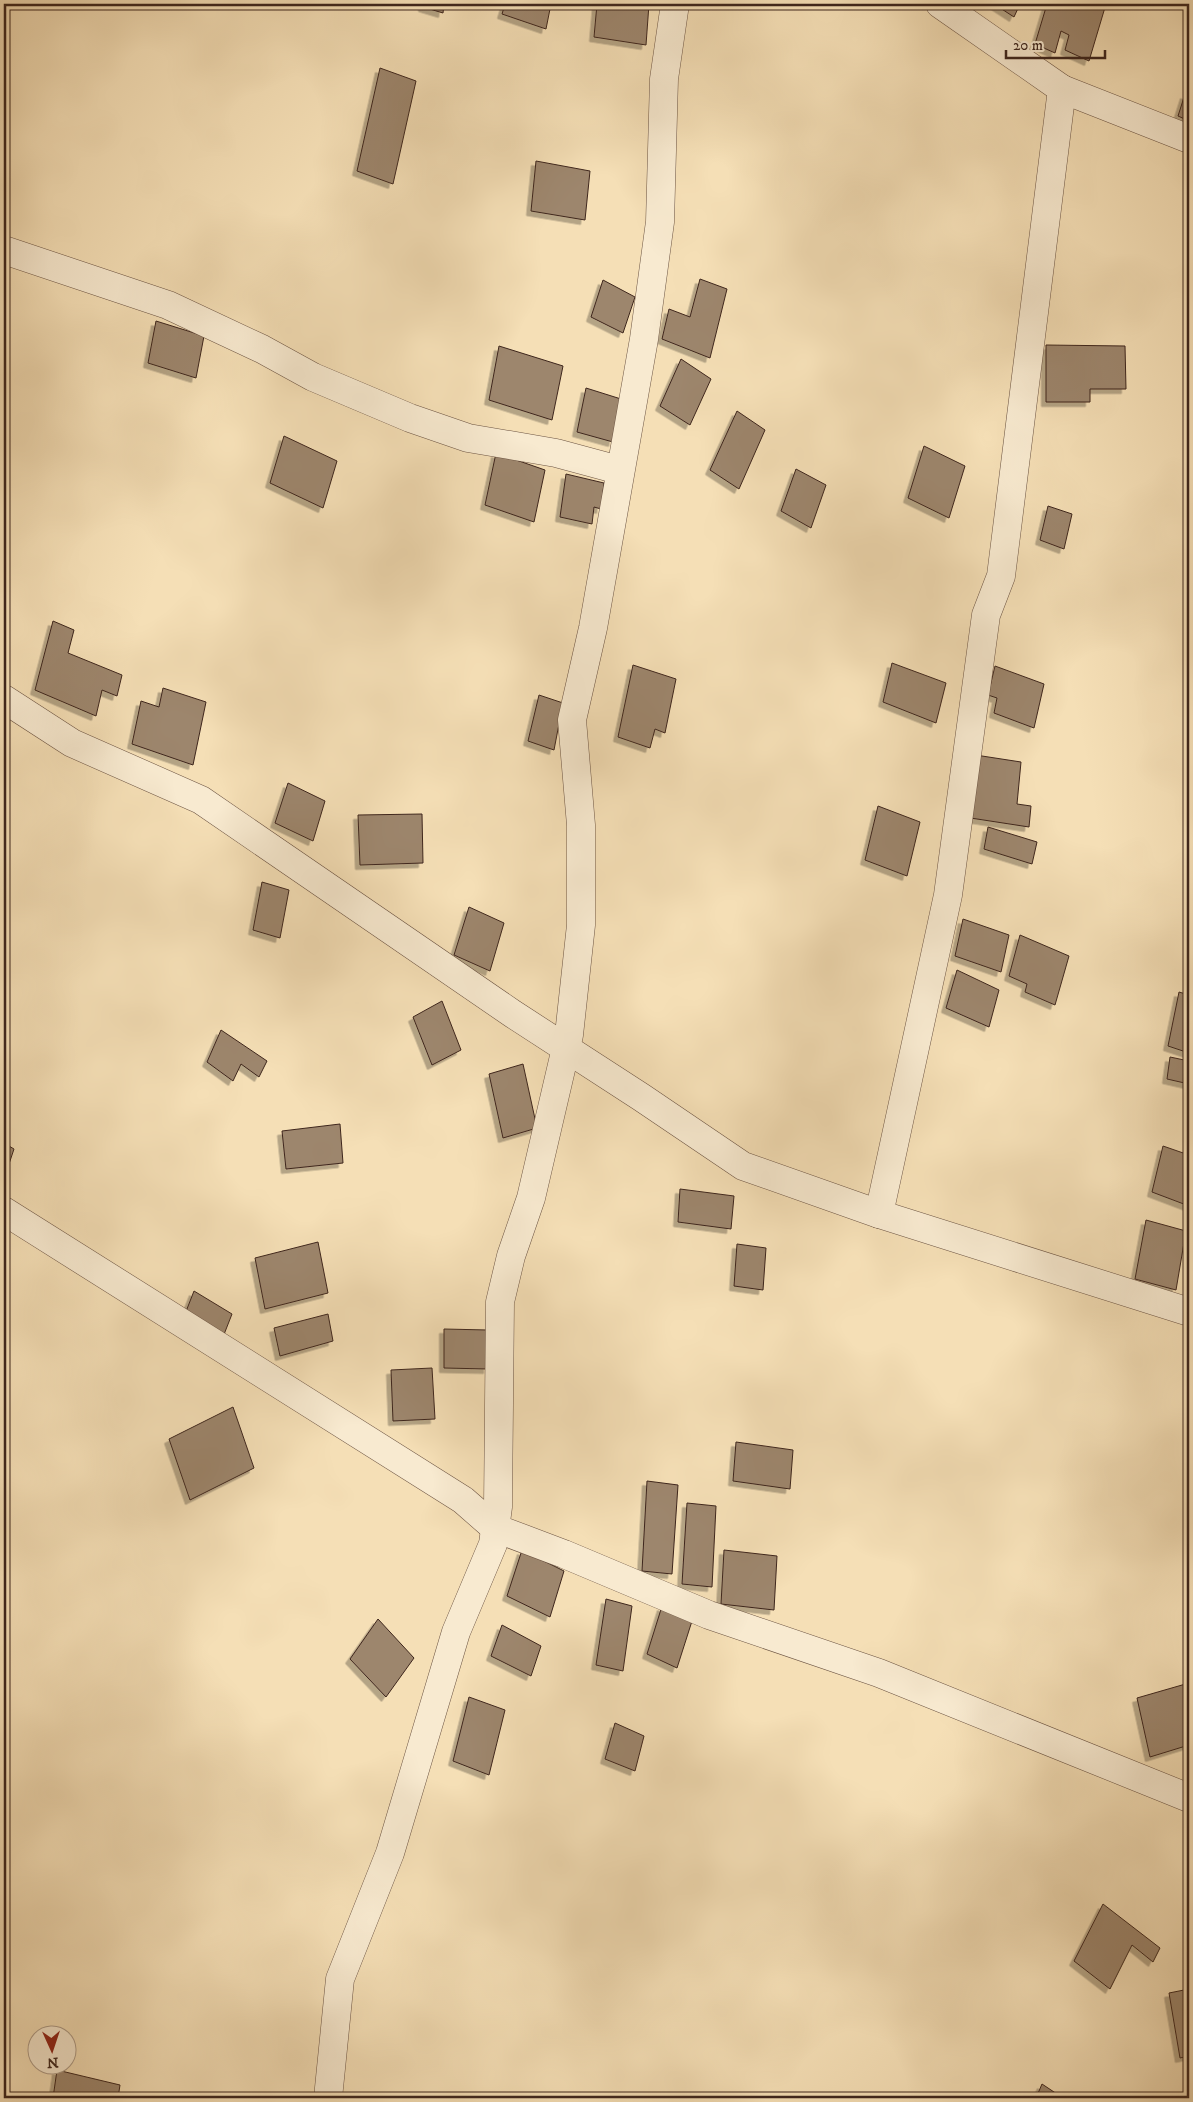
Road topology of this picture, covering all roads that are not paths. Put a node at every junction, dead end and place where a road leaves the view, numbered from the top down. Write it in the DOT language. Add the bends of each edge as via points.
graph roads {
  1 [pos="675,4"];
  2 [pos="940,4"];
  3 [pos="1062,89"];
  4 [pos="1189,139"];
  5 [pos="4,250"];
  6 [pos="619,470"];
  7 [pos="4,699"];
  8 [pos="566,1048"];
  9 [pos="4,1211"];
  10 [pos="878,1214"];
  11 [pos="1189,1312"];
  12 [pos="495,1528"];
  13 [pos="1189,1798"];
  14 [pos="328,2098"];
  1 -- 6 [label="street" via="664,79 660,222 644,339"];
  2 -- 3 [label="street"];
  3 -- 4 [label="street"];
  3 -- 10 [label="street" via="1001,576 986,615 948,895"];
  5 -- 6 [label="street" via="168,305 313,377 410,418 468,438 556,453"];
  6 -- 8 [label="street" via="593,628 572,720 581,825 581,925"];
  7 -- 8 [label="street" via="72,743 201,800"];
  8 -- 10 [label="street" via="742,1166"];
  8 -- 12 [label="street" via="531,1198 511,1256 500,1302 498,1507"];
  9 -- 12 [label="street" via="463,1500"];
  10 -- 11 [label="street"];
  12 -- 13 [label="street" via="708,1615 879,1673"];
  12 -- 14 [label="street" via="493,1544 456,1632 390,1853 340,1979"];
}
